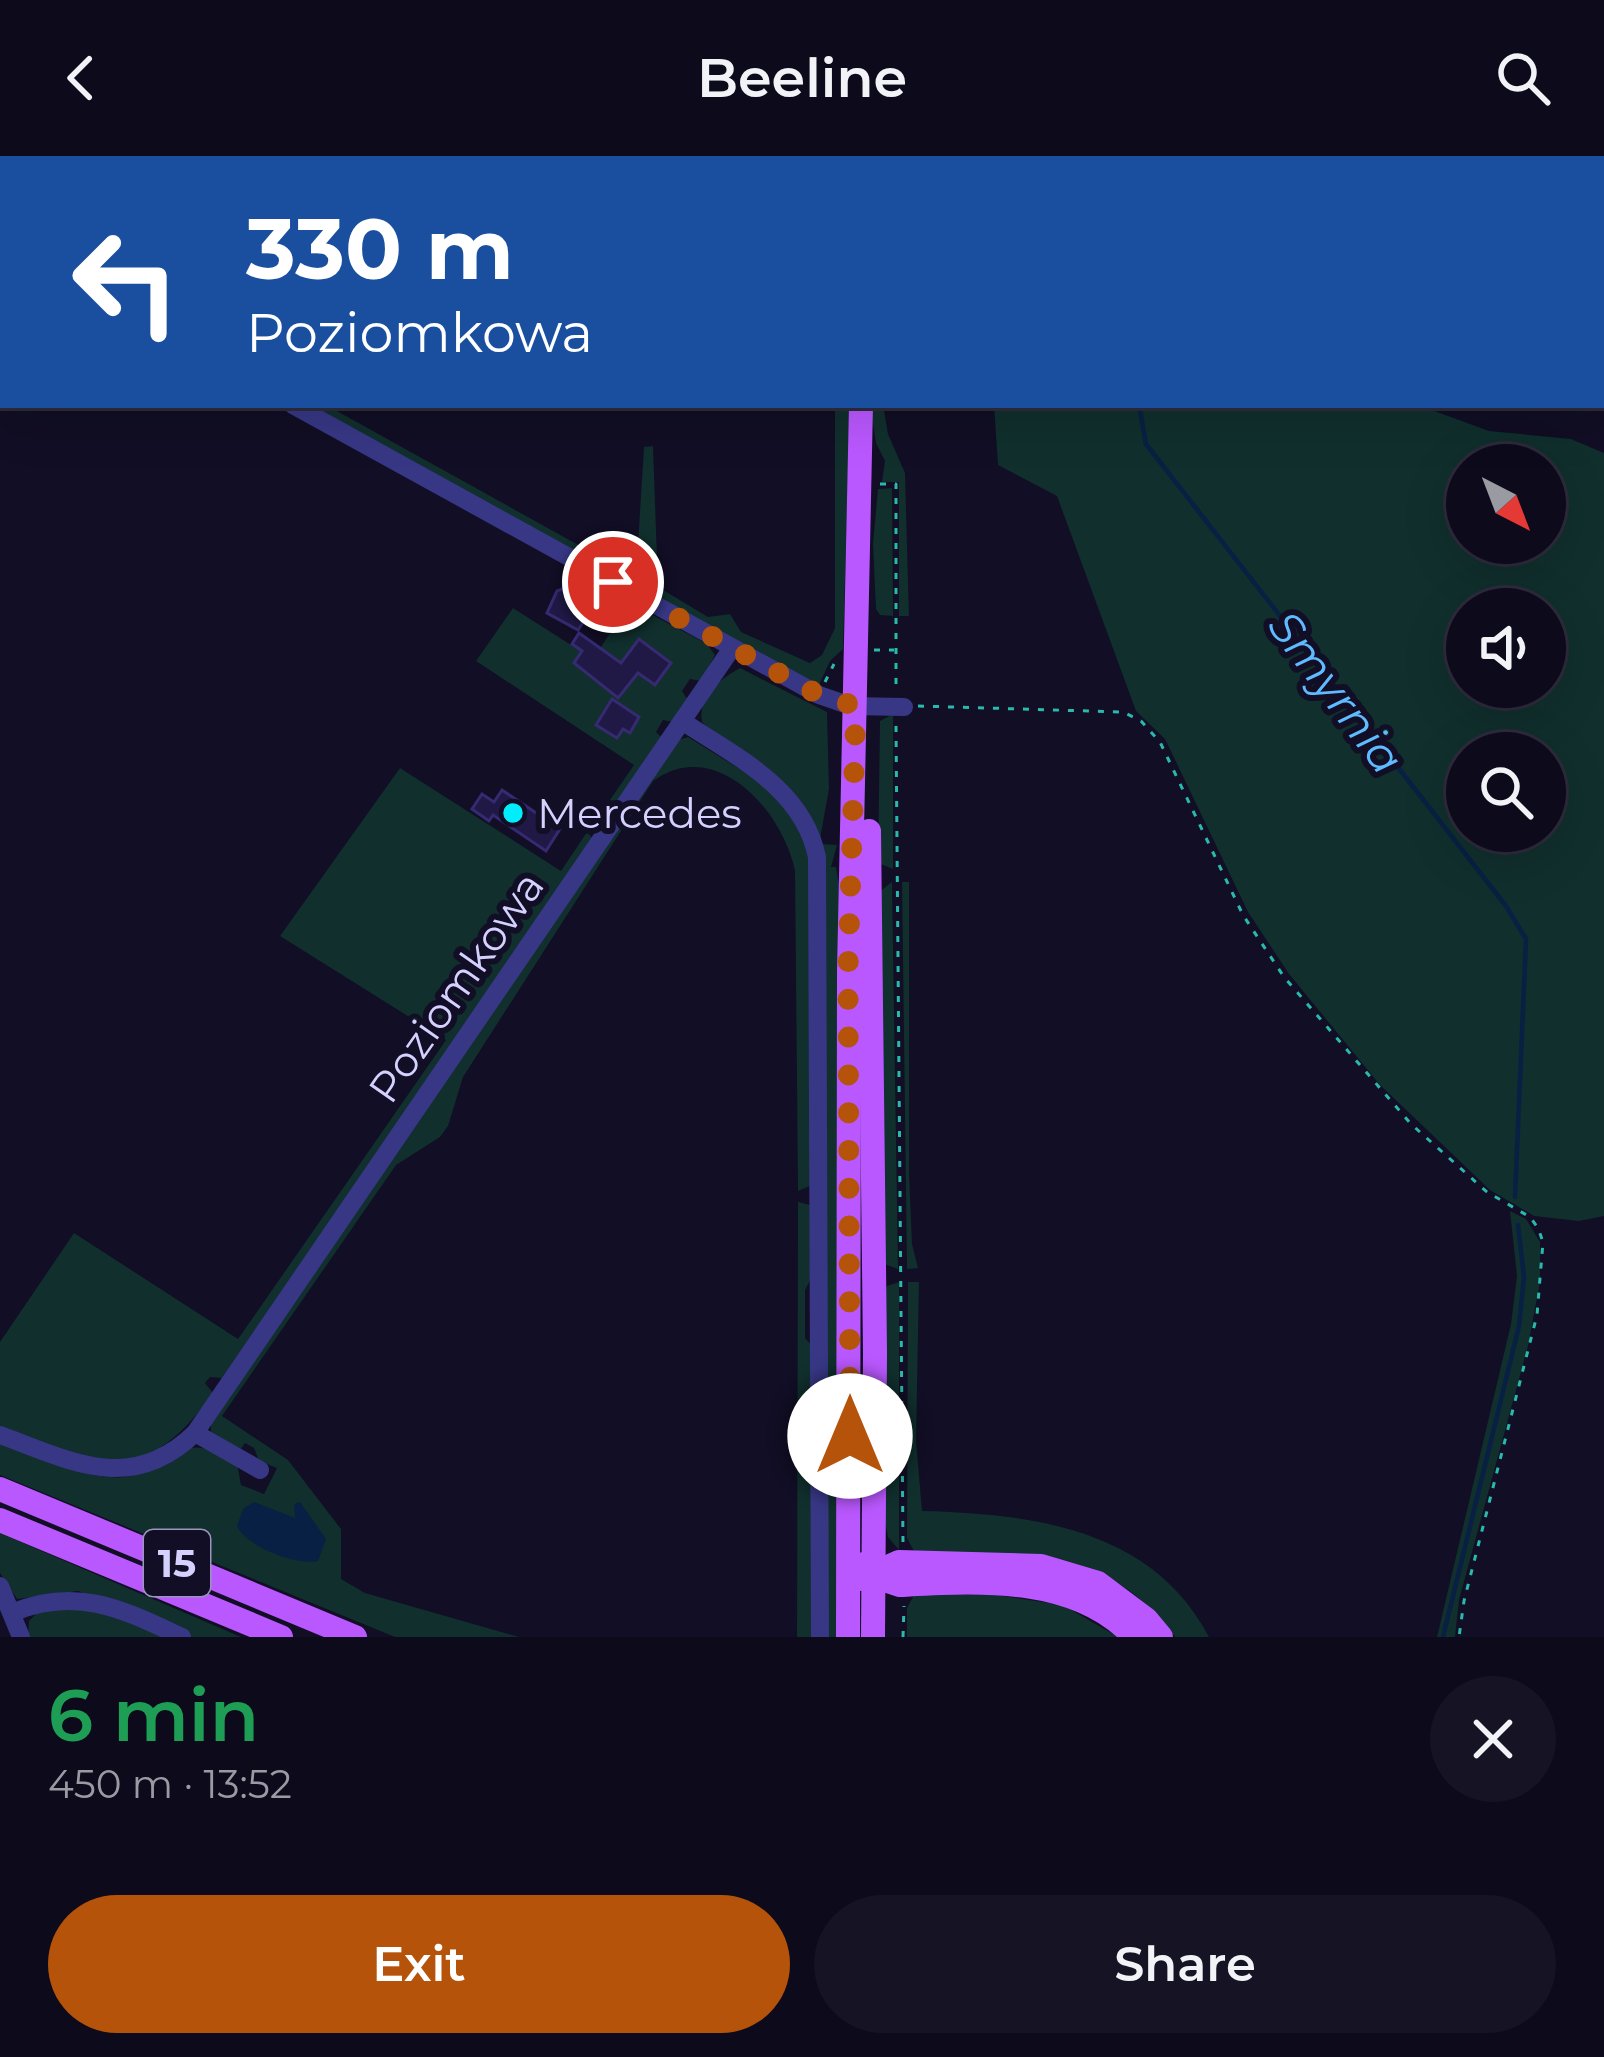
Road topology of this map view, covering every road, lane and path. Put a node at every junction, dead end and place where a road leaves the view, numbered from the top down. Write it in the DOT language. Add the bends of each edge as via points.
graph roads {
  1 [pos="297,408"];
  2 [pos="861,408"];
  3 [pos="880,484"];
  4 [pos="732,648"];
  5 [pos="837,660"];
  6 [pos="819,695"];
  7 [pos="882,707"];
  8 [pos="682,721"];
  9 [pos="194,1433"];
  10 [pos="0,1436"];
  11 [pos="260,1470"];
  12 [pos="0,1489"];
  13 [pos="875,1489"];
  14 [pos="0,1520"];
  15 [pos="851,1542"];
  16 [pos="871,1572"];
  17 [pos="904,1574"];
  18 [pos="0,1586"];
  19 [pos="848,1594"];
  20 [pos="14,1612"];
  21 [pos="273,1635"];
  22 [pos="21,1637"];
  23 [pos="182,1637"];
  24 [pos="355,1637"];
  25 [pos="820,1637"];
  26 [pos="848,1637"];
  27 [pos="875,1637"];
  28 [pos="903,1637"];
  29 [pos="1134,1637"];
  30 [pos="1161,1637"];
  31 [pos="1459,1637"];
  1 -- 4 [label="street"];
  2 -- 7 [label="main road"];
  3 -- 7 [label="path" via="896,484"];
  4 -- 6 [label="street"];
  4 -- 8 [label="street, Poziomkowa"];
  5 -- 6 [label="path"];
  6 -- 7 [label="street"];
  7 -- 13 [label="main road"];
  7 -- 15 [label="main road" via="848,970"];
  7 -- 17 [label="path"];
  7 -- 31 [label="path" via="1099,710 1141,721 1160,742 1243,914 1284,977 1411,1124 1538,1228 1538,1315"];
  8 -- 9 [label="street, Poziomkowa"];
  8 -- 25 [label="street" via="786,795 817,857"];
  9 -- 10 [label="street" via="164,1457 119,1470"];
  9 -- 11 [label="street"];
  12 -- 24 [label="main road, 15"];
  13 -- 16 [label="main road"];
  13 -- 17 [label="main road" via="882,1543"];
  14 -- 21 [label="main road, 15"];
  15 -- 16 [label="main road"];
  15 -- 19 [label="main road"];
  16 -- 17 [label="main road"];
  16 -- 19 [label="main road"];
  16 -- 27 [label="main road"];
  17 -- 27 [label="main road"];
  17 -- 28 [label="path"];
  17 -- 29 [label="main road" via="1054,1590 1098,1608"];
  17 -- 30 [label="main road" via="1063,1570 1121,1597"];
  18 -- 20 [label="street"];
  19 -- 26 [label="main road"];
  20 -- 22 [label="street"];
  20 -- 23 [label="street" via="56,1599 89,1600"];
}
